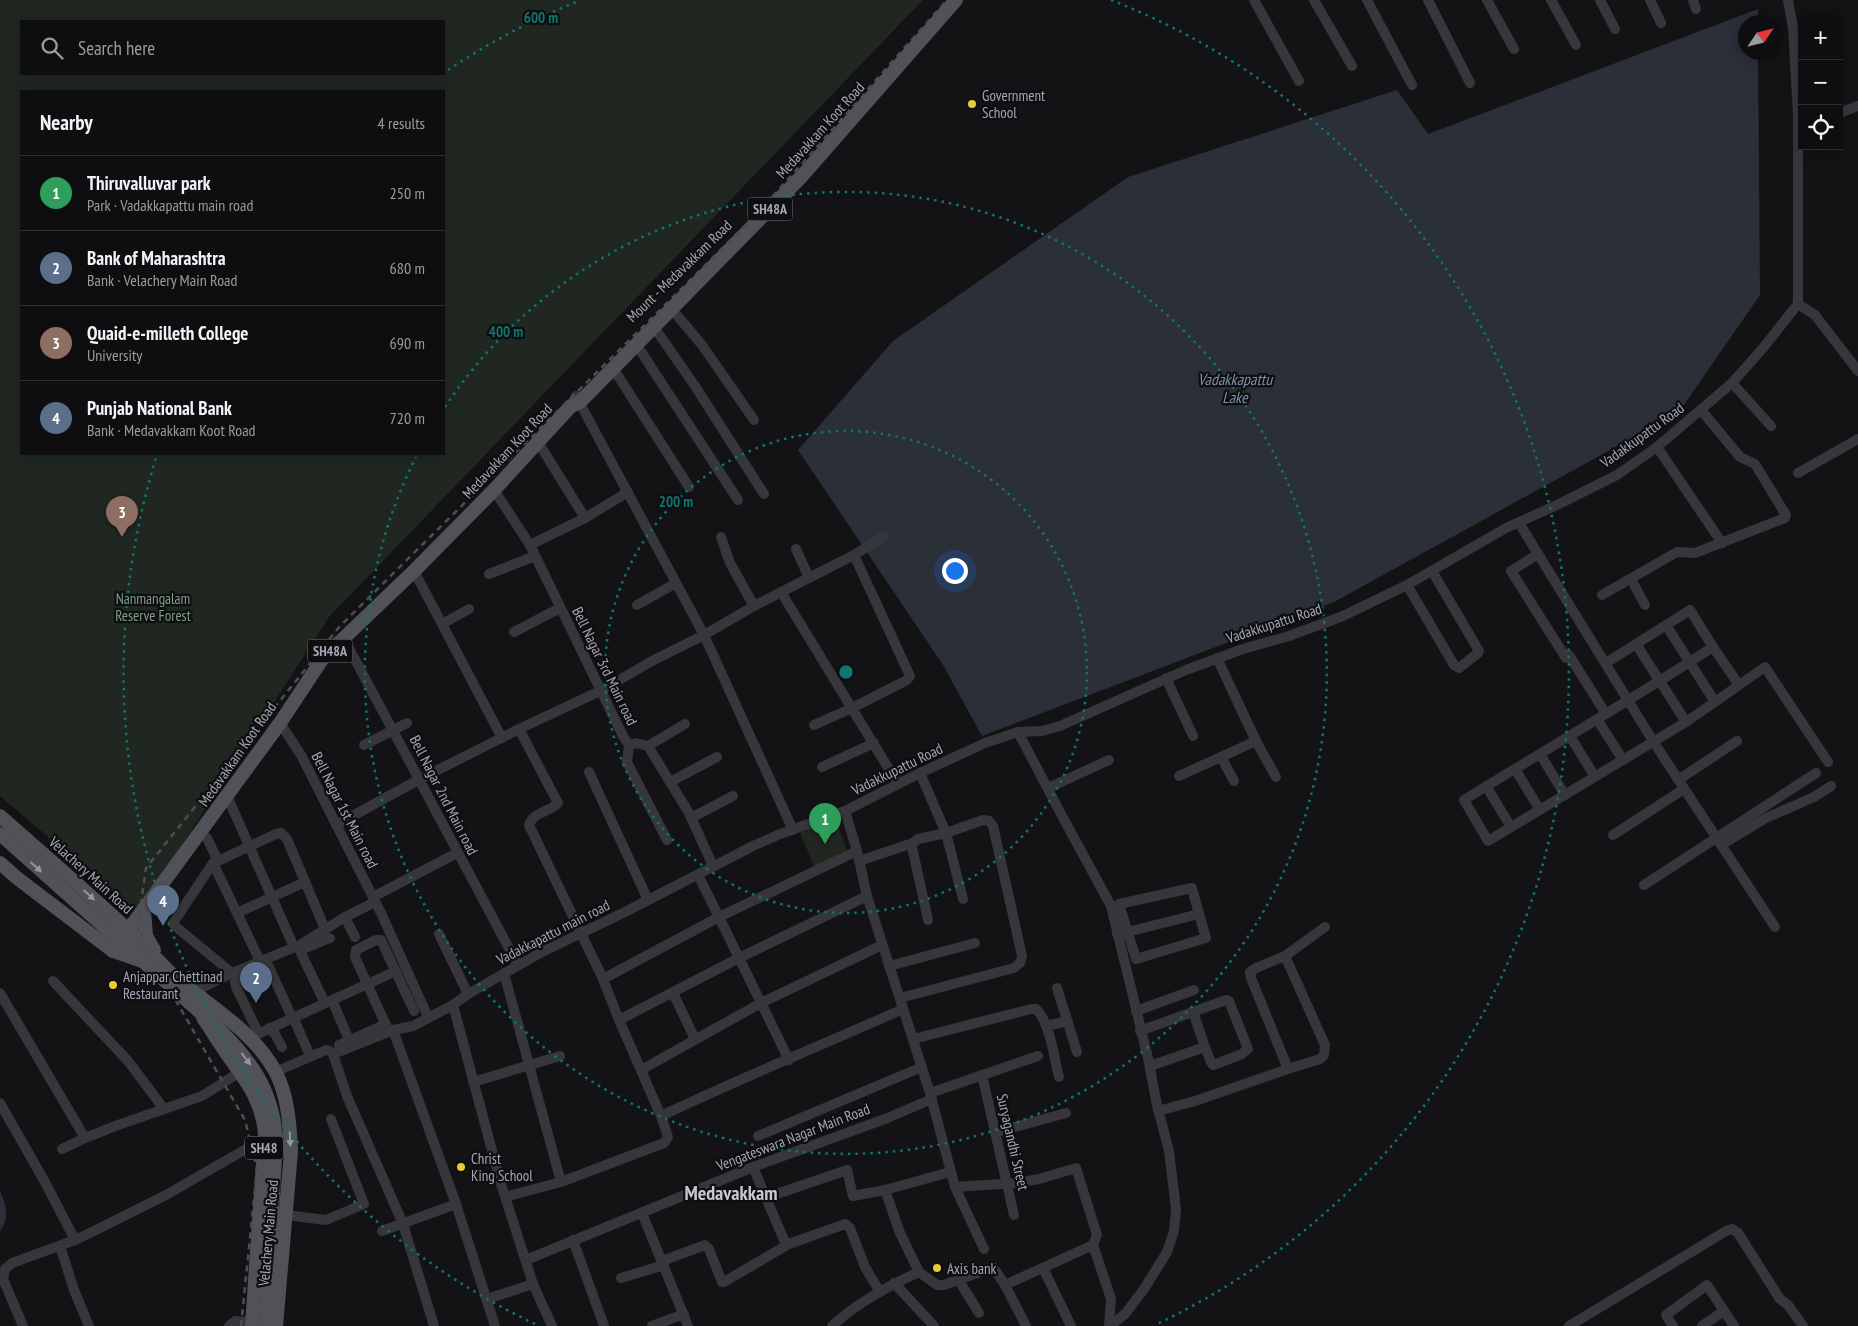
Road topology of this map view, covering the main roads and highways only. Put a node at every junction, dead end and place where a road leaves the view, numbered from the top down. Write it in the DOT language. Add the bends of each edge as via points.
graph roads {
  1 [pos="948,0"];
  2 [pos="956,0"];
  3 [pos="575,401"];
  4 [pos="0,816"];
  5 [pos="0,834"];
  6 [pos="0,863"];
  7 [pos="144,910"];
  8 [pos="129,930"];
  9 [pos="113,951"];
  10 [pos="171,973"];
  11 [pos="287,1108"];
  12 [pos="263,1114"];
  13 [pos="277,1319"];
  14 [pos="252,1324"];
  15 [pos="266,1326"];
  1 -- 3 [label="main road, Mount - Medavakkam Road / SH48A" via="759,215"];
  2 -- 3 [label="main road, Medavakkam Koot Road / SH48A" via="800,178 613,368"];
  3 -- 7 [label="main road, Medavakkam Koot Road / SH48A" via="494,490 323,658 280,723"];
  4 -- 8 [label="main road, Velachery Main Road / SH48, one-way"];
  5 -- 15 [label="main road, one-way, bridge" via="218,1028 237,1047 262,1083 272,1106 276,1136"];
  6 -- 9 [label="main road, Velachery Main Road / SH48"];
  7 -- 8 [label="main road, Medavakkam Koot Road / SH48A"];
  7 -- 10 [label="main road" via="146,936"];
  8 -- 9 [label="main road, Medavakkam Koot Road / SH48A"];
  8 -- 10 [label="main road, Velachery Main Road / SH48"];
  9 -- 12 [label="main road, Velachery Main Road / SH48" via="145,962 184,994 240,1072"];
  10 -- 11 [label="main road, Velachery Main Road / SH48" via="250,1033 275,1072"];
  11 -- 12 [label="main road"];
  11 -- 13 [label="main road, Velachery Main Road / SH48, one-way" via="291,1152"];
  12 -- 14 [label="main road, Velachery Main Road / SH48" via="264,1143"];
}
